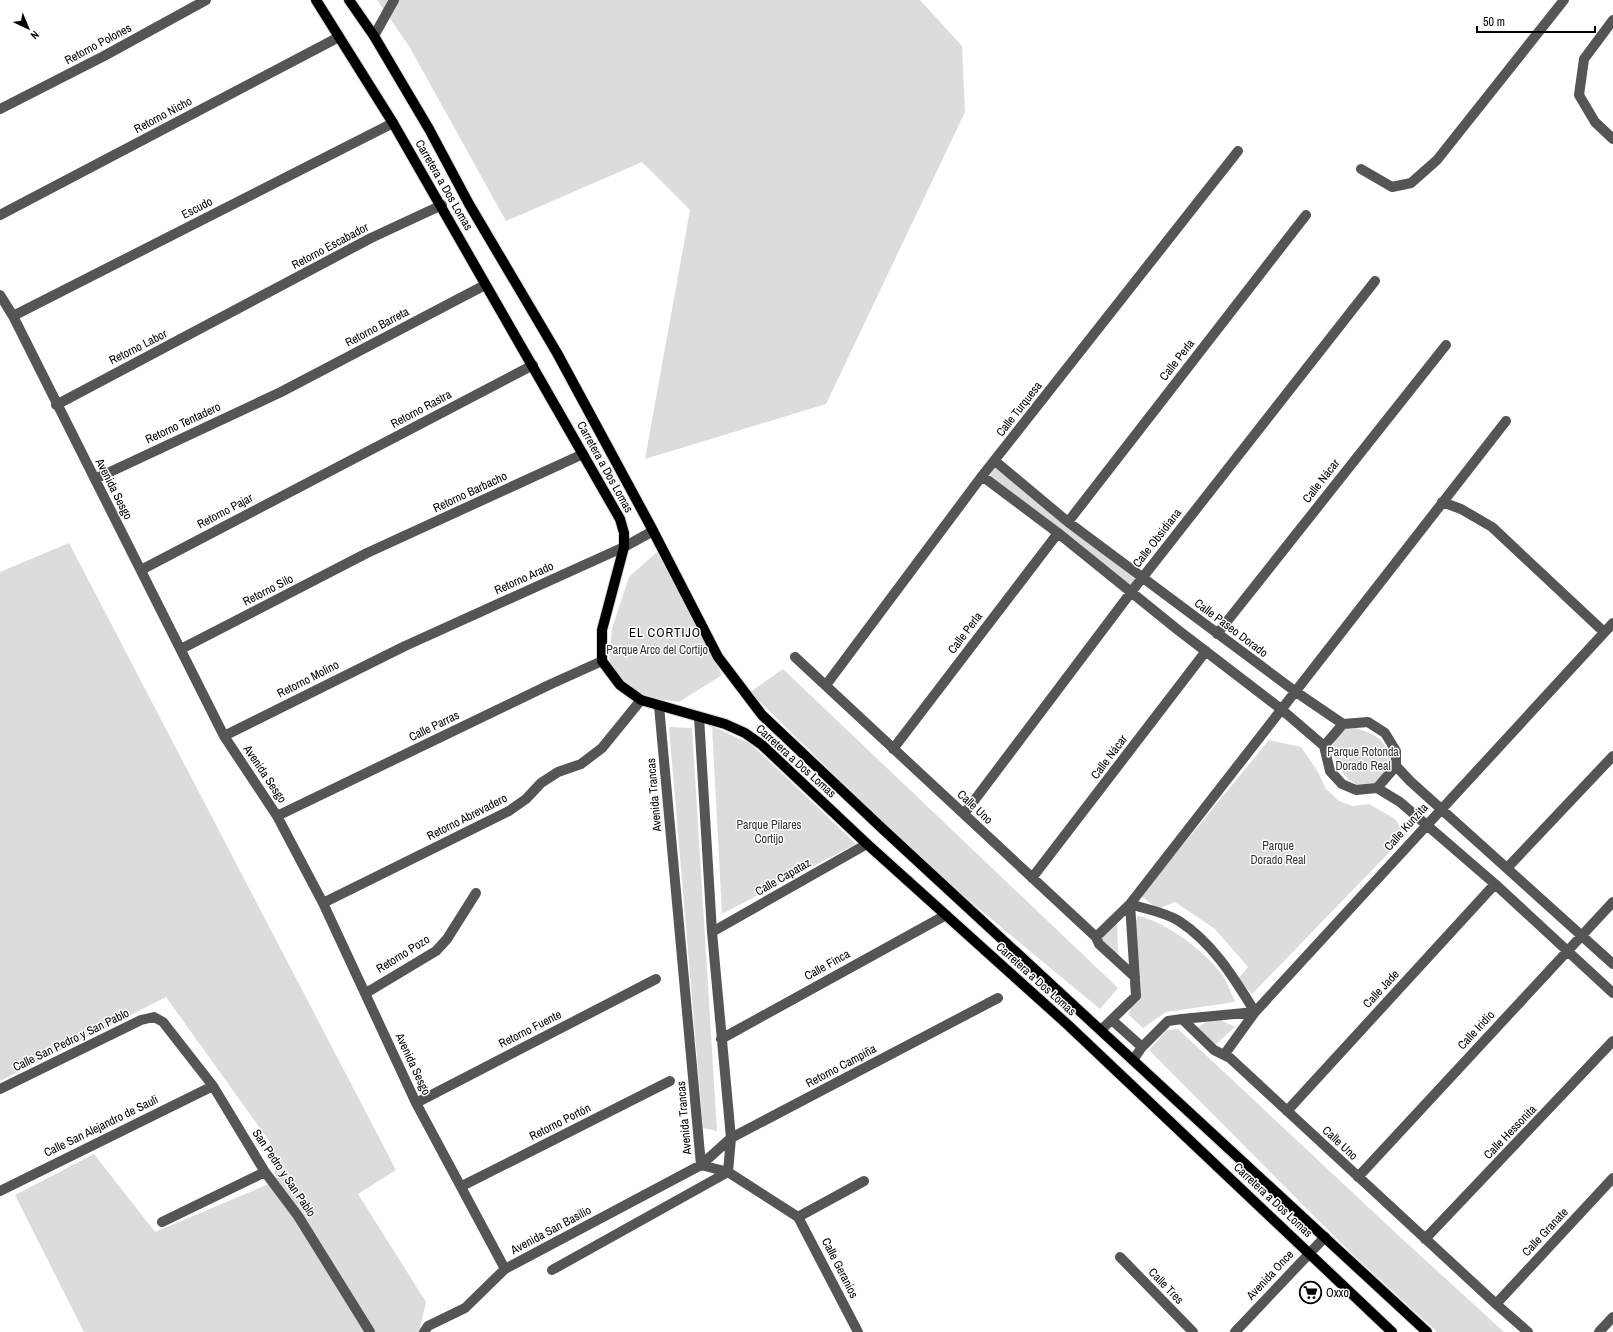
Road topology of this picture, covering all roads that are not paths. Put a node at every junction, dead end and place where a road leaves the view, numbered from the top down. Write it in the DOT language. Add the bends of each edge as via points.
graph roads {
  1 [pos="206,0"];
  2 [pos="316,0"];
  3 [pos="349,0"];
  4 [pos="394,0"];
  5 [pos="1564,0"];
  6 [pos="1613,20"];
  7 [pos="374,36"];
  8 [pos="339,37"];
  9 [pos="0,109"];
  10 [pos="393,123"];
  11 [pos="1613,139"];
  12 [pos="1238,151"];
  13 [pos="1361,170"];
  14 [pos="442,205"];
  15 [pos="0,215"];
  16 [pos="1306,215"];
  17 [pos="1375,281"];
  18 [pos="485,285"];
  19 [pos="0,295"];
  20 [pos="233,313"];
  21 [pos="13,316"];
  22 [pos="1446,345"];
  23 [pos="533,365"];
  24 [pos="281,392"];
  25 [pos="56,405"];
  26 [pos="1506,421"];
  27 [pos="584,454"];
  28 [pos="995,461"];
  29 [pos="322,475"];
  30 [pos="982,476"];
  31 [pos="95,479"];
  32 [pos="1442,502"];
  33 [pos="1068,522"];
  34 [pos="653,531"];
  35 [pos="1058,534"];
  36 [pos="624,547"];
  37 [pos="367,553"];
  38 [pos="141,570"];
  39 [pos="1142,578"];
  40 [pos="1132,591"];
  41 [pos="1613,623"];
  42 [pos="1604,632"];
  43 [pos="1217,634"];
  44 [pos="405,646"];
  45 [pos="181,650"];
  46 [pos="1206,651"];
  47 [pos="795,657"];
  48 [pos="602,661"];
  49 [pos="826,685"];
  50 [pos="1296,692"];
  51 [pos="641,700"];
  52 [pos="659,706"];
  53 [pos="1282,709"];
  54 [pos="699,717"];
  55 [pos="1343,724"];
  56 [pos="224,736"];
  57 [pos="1324,746"];
  58 [pos="894,749"];
  59 [pos="1613,756"];
  60 [pos="1396,766"];
  61 [pos="1377,788"];
  62 [pos="1440,809"];
  63 [pos="964,814"];
  64 [pos="277,816"];
  65 [pos="1426,824"];
  66 [pos="867,844"];
  67 [pos="1507,868"];
  68 [pos="1032,878"];
  69 [pos="1495,884"];
  70 [pos="476,893"];
  71 [pos="1613,902"];
  72 [pos="323,903"];
  73 [pos="1130,904"];
  74 [pos="946,915"];
  75 [pos="712,932"];
  76 [pos="1583,935"];
  77 [pos="1096,937"];
  78 [pos="1567,951"];
  79 [pos="1613,964"];
  80 [pos="1043,977"];
  81 [pos="1136,977"];
  82 [pos="656,979"];
  83 [pos="1030,991"];
  84 [pos="366,993"];
  85 [pos="1613,993"];
  86 [pos="998,998"];
  87 [pos="1254,1012"];
  88 [pos="154,1017"];
  89 [pos="1182,1019"];
  90 [pos="1113,1021"];
  91 [pos="1101,1030"];
  92 [pos="721,1039"];
  93 [pos="1613,1041"];
  94 [pos="1142,1047"];
  95 [pos="1224,1055"];
  96 [pos="1133,1060"];
  97 [pos="670,1081"];
  98 [pos="213,1086"];
  99 [pos="0,1088"];
  100 [pos="416,1103"];
  101 [pos="1286,1111"];
  102 [pos="731,1138"];
  103 [pos="701,1165"];
  104 [pos="265,1172"];
  105 [pos="728,1172"];
  106 [pos="1358,1177"];
  107 [pos="1613,1178"];
  108 [pos="864,1181"];
  109 [pos="462,1186"];
  110 [pos="0,1191"];
  111 [pos="798,1217"];
  112 [pos="162,1222"];
  113 [pos="1325,1237"];
  114 [pos="1426,1239"];
  115 [pos="1309,1253"];
  116 [pos="1120,1257"];
  117 [pos="505,1269"];
  118 [pos="552,1270"];
  119 [pos="1496,1304"];
  120 [pos="1613,1317"];
  121 [pos="370,1332"];
  122 [pos="424,1332"];
  123 [pos="858,1332"];
  124 [pos="1193,1332"];
  125 [pos="1235,1332"];
  126 [pos="1392,1332"];
  127 [pos="1427,1332"];
  128 [pos="1528,1332"];
  129 [pos="1599,1332"];
  1 -- 9 [label="street, Retorno Polones"];
  2 -- 8 [label="main road, Carretera a Dos Lomas"];
  3 -- 7 [label="main road, Carretera a Dos Lomas"];
  4 -- 7 [label="street"];
  5 -- 13 [label="street" via="1437,160 1411,183 1392,187"];
  6 -- 11 [label="street" via="1584,59 1579,95 1595,122"];
  7 -- 34 [label="main road, Carretera a Dos Lomas" via="557,353"];
  8 -- 10 [label="main road, Carretera a Dos Lomas"];
  8 -- 15 [label="street, Retorno Nicho"];
  10 -- 14 [label="main road, Carretera a Dos Lomas"];
  10 -- 21 [label="street, Escudo"];
  12 -- 28 [label="street, Calle Turquesa"];
  14 -- 18 [label="main road, Carretera a Dos Lomas"];
  14 -- 20 [label="street, Retorno Escabador" via="371,238"];
  16 -- 33 [label="street, Calle Perla"];
  17 -- 39 [label="street, Calle Obsidiana"];
  18 -- 23 [label="main road, Carretera a Dos Lomas"];
  18 -- 24 [label="street, Retorno Barreta"];
  19 -- 21 [label="street, Avenida Sesgo"];
  20 -- 25 [label="street, Retorno Labor"];
  21 -- 25 [label="street, Avenida Sesgo"];
  22 -- 43 [label="street, Calle Nácar"];
  23 -- 27 [label="main road, Carretera a Dos Lomas"];
  23 -- 29 [label="street, Retorno Rastra"];
  24 -- 31 [label="street, Retorno Tentadero"];
  25 -- 31 [label="street, Avenida Sesgo"];
  26 -- 32 [label="street"];
  27 -- 36 [label="main road, Carretera a Dos Lomas" via="620,519"];
  27 -- 37 [label="street, Retorno Barbacho"];
  28 -- 30 [label="street, Calle Turquesa"];
  28 -- 33 [label="street, Calle Paseo Dorado"];
  29 -- 38 [label="street, Retorno Pajar"];
  30 -- 35 [label="street"];
  30 -- 49 [label="street, Calle Turquesa"];
  31 -- 38 [label="street, Avenida Sesgo"];
  32 -- 42 [label="street" via="1492,527"];
  32 -- 50 [label="street"];
  33 -- 39 [label="street, Calle Paseo Dorado"];
  34 -- 36 [label="street, Retorno Arado"];
  34 -- 80 [label="main road, Carretera a Dos Lomas" via="718,658 762,715"];
  35 -- 40 [label="street"];
  35 -- 58 [label="street, Calle Perla"];
  36 -- 44 [label="street, Retorno Arado"];
  36 -- 48 [label="main road, Carretera a Dos Lomas" via="602,630"];
  37 -- 45 [label="street, Retorno Silo"];
  38 -- 45 [label="street, Avenida Sesgo"];
  39 -- 40 [label="street, Calle Obsidiana"];
  39 -- 43 [label="street, Calle Paseo Dorado"];
  40 -- 46 [label="street"];
  40 -- 63 [label="street, Calle Obsidiana"];
  41 -- 42 [label="street, Calle Kunzita"];
  42 -- 62 [label="street, Calle Kunzita"];
  43 -- 50 [label="street, Calle Paseo Dorado"];
  44 -- 56 [label="street, Retorno Molino"];
  45 -- 56 [label="street, Avenida Sesgo"];
  46 -- 53 [label="street"];
  46 -- 68 [label="street, Calle Nácar"];
  47 -- 49 [label="street, Calle Uno"];
  48 -- 51 [label="main road, Carretera a Dos Lomas" via="620,685"];
  48 -- 64 [label="street, Calle Parras"];
  49 -- 58 [label="street, Calle Uno"];
  50 -- 53 [label="street"];
  50 -- 55 [label="street, Calle Paseo Dorado"];
  51 -- 52 [label="main road, Carretera a Dos Lomas"];
  51 -- 72 [label="street, Retorno Abrevadero" via="602,748 581,764 558,772 541,783 526,799 509,811"];
  52 -- 54 [label="main road, Carretera a Dos Lomas"];
  52 -- 103 [label="street, Avenida Trancas"];
  53 -- 57 [label="street"];
  53 -- 73 [label="street"];
  54 -- 66 [label="main road, Carretera a Dos Lomas" via="725,724 745,733 762,745"];
  54 -- 75 [label="street"];
  55 -- 57 [label="street"];
  55 -- 60 [label="street" via="1368,722 1385,733 1396,751"];
  56 -- 64 [label="street, Avenida Sesgo"];
  57 -- 61 [label="street" via="1330,771 1342,784 1356,790"];
  58 -- 63 [label="street, Calle Uno"];
  59 -- 67 [label="street"];
  60 -- 61 [label="street"];
  60 -- 62 [label="street"];
  61 -- 65 [label="street" via="1400,802"];
  62 -- 65 [label="street, Calle Kunzita"];
  62 -- 67 [label="street"];
  63 -- 68 [label="street, Calle Uno"];
  64 -- 72 [label="street, Avenida Sesgo"];
  65 -- 69 [label="street"];
  65 -- 87 [label="street, Calle Kunzita"];
  66 -- 74 [label="main road, Carretera a Dos Lomas"];
  66 -- 75 [label="street, Calle Capataz"];
  67 -- 76 [label="street"];
  68 -- 77 [label="street, Calle Uno"];
  69 -- 78 [label="street"];
  69 -- 101 [label="street, Calle Jade"];
  70 -- 84 [label="street, Retorno Pozo" via="447,939 436,950"];
  71 -- 76 [label="street, Calle Iridio"];
  72 -- 84 [label="street, Avenida Sesgo"];
  73 -- 77 [label="street"];
  73 -- 81 [label="street"];
  73 -- 87 [label="street" via="1178,920 1207,943 1231,974"];
  74 -- 83 [label="main road, Carretera a Dos Lomas"];
  74 -- 92 [label="street, Calle Finca"];
  75 -- 92 [label="street"];
  76 -- 78 [label="street, Calle Iridio"];
  76 -- 79 [label="street"];
  77 -- 81 [label="street, Calle Uno" via="1099,944"];
  78 -- 85 [label="street"];
  78 -- 106 [label="street, Calle Iridio"];
  80 -- 83 [label="main road"];
  80 -- 91 [label="main road, Carretera a Dos Lomas"];
  81 -- 90 [label="street" via="1136,996"];
  82 -- 100 [label="street, Retorno Fuente"];
  83 -- 115 [label="main road, Carretera a Dos Lomas"];
  84 -- 100 [label="street, Avenida Sesgo"];
  86 -- 102 [label="street, Retorno Campiña"];
  87 -- 89 [label="street"];
  87 -- 95 [label="street, Calle Kunzita"];
  88 -- 98 [label="street, San Pedro y San Pablo" via="173,1032"];
  88 -- 99 [label="street, Calle San Pedro y San Pablo" via="141,1020"];
  89 -- 94 [label="street" via="1168,1022"];
  89 -- 95 [label="street, Calle Uno" via="1214,1050"];
  90 -- 91 [label="street"];
  90 -- 94 [label="street"];
  91 -- 96 [label="main road, Carretera a Dos Lomas"];
  92 -- 102 [label="street"];
  93 -- 114 [label="street, Calle Hessonita"];
  94 -- 96 [label="street"];
  95 -- 101 [label="street, Calle Uno"];
  96 -- 113 [label="main road, Carretera a Dos Lomas"];
  97 -- 109 [label="street, Retorno Portón"];
  98 -- 104 [label="street, San Pedro y San Pablo"];
  98 -- 110 [label="street, Calle San Alejandro de Sauli"];
  100 -- 109 [label="street, Avenida Sesgo"];
  101 -- 106 [label="street, Calle Uno"];
  102 -- 103 [label="street, Retorno Campiña"];
  102 -- 105 [label="street"];
  103 -- 105 [label="street, Avenida Trancas"];
  103 -- 117 [label="street, Avenida San Basilio"];
  104 -- 112 [label="street"];
  104 -- 121 [label="street, San Pedro y San Pablo" via="298,1216"];
  105 -- 111 [label="street, Avenida Trancas"];
  105 -- 118 [label="street"];
  106 -- 114 [label="street, Calle Uno"];
  107 -- 119 [label="street, Calle Granate"];
  108 -- 111 [label="street"];
  109 -- 117 [label="street, Avenida Sesgo"];
  111 -- 123 [label="street, Calle Geranios"];
  113 -- 115 [label="street, Avenida Once"];
  113 -- 127 [label="main road, Carretera a Dos Lomas"];
  114 -- 119 [label="street, Calle Uno"];
  115 -- 125 [label="street, Avenida Once"];
  115 -- 126 [label="main road, Carretera a Dos Lomas"];
  116 -- 124 [label="street, Calle Tres"];
  117 -- 122 [label="street, Avenida San Basilio" via="465,1308 428,1326"];
  119 -- 128 [label="street, Calle Uno"];
  120 -- 129 [label="street"];
}
